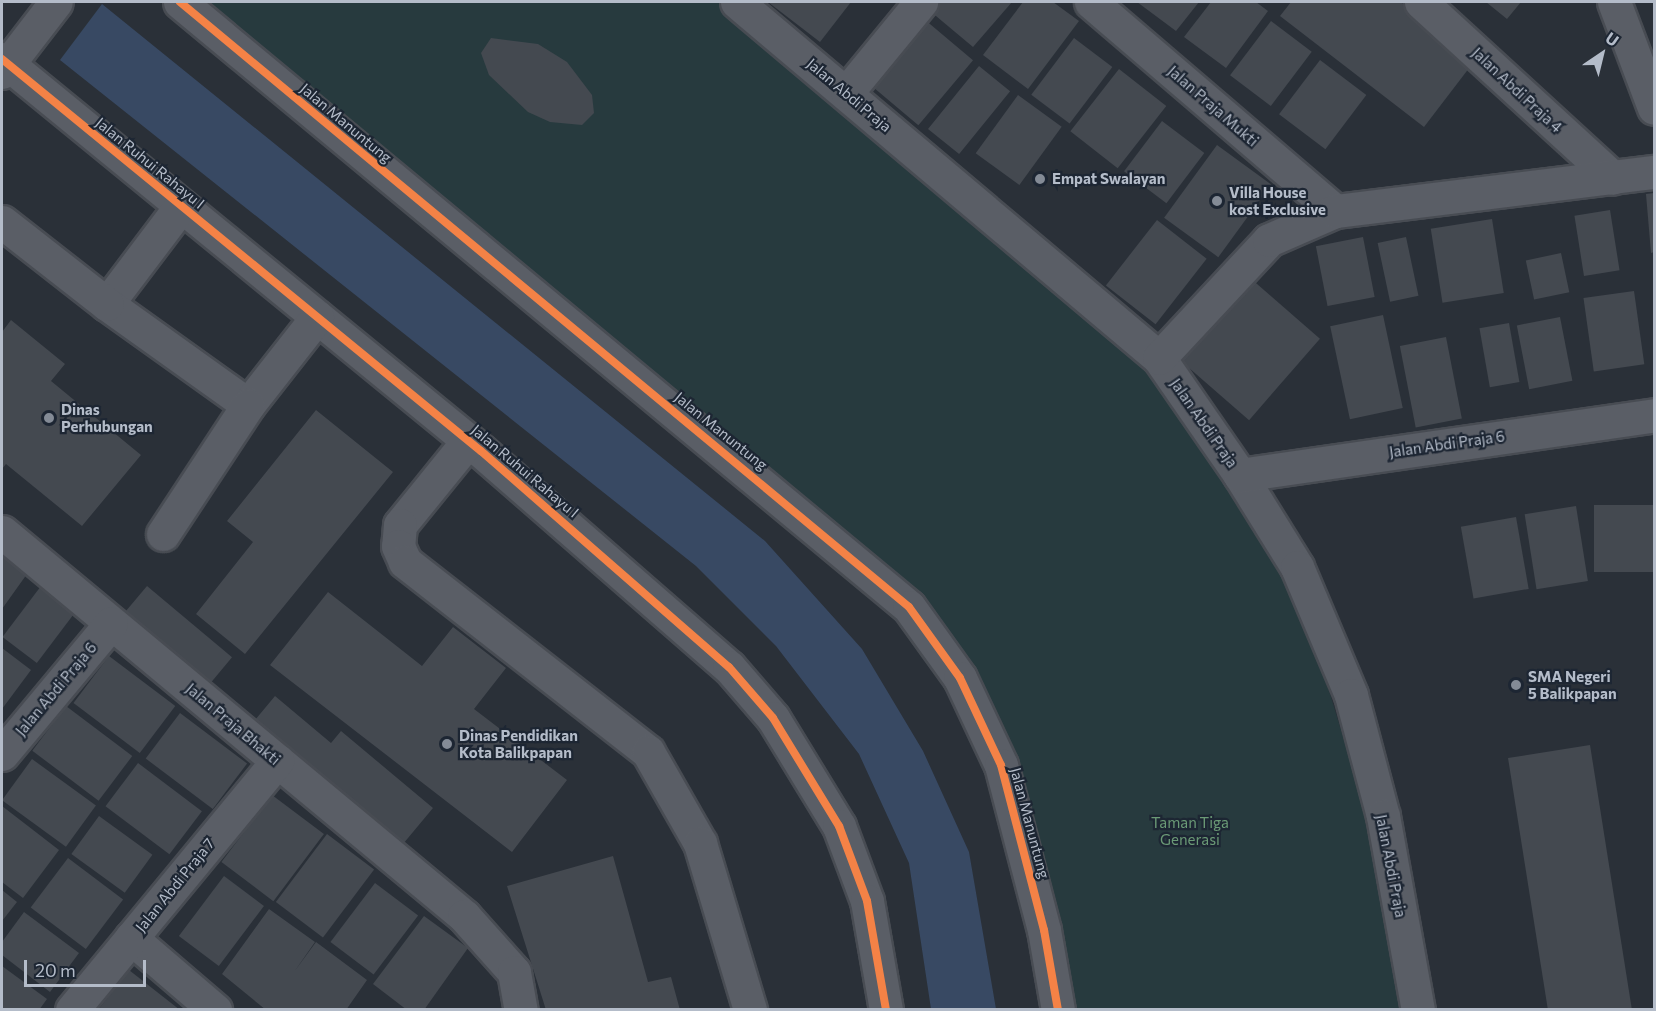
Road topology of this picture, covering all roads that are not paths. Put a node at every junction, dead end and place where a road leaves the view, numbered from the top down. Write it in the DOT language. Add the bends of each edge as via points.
graph roads {
  1 [pos="56,2"];
  2 [pos="180,2"];
  3 [pos="737,2"];
  4 [pos="921,2"];
  5 [pos="1091,2"];
  6 [pos="1421,2"];
  7 [pos="1614,2"];
  8 [pos="9,59"];
  9 [pos="847,92"];
  10 [pos="1654,108"];
  11 [pos="1654,172"];
  12 [pos="1613,178"];
  13 [pos="181,206"];
  14 [pos="1335,211"];
  15 [pos="2,222"];
  16 [pos="107,304"];
  17 [pos="317,317"];
  18 [pos="1159,358"];
  19 [pos="248,405"];
  20 [pos="1654,415"];
  21 [pos="468,441"];
  22 [pos="1240,475"];
  23 [pos="2,532"];
  24 [pos="163,534"];
  25 [pos="111,623"];
  26 [pos="2,754"];
  27 [pos="277,761"];
  28 [pos="131,938"];
  29 [pos="72,1010"];
  30 [pos="215,1010"];
  31 [pos="521,1010"];
  32 [pos="750,1010"];
  33 [pos="886,1010"];
  34 [pos="1058,1010"];
  35 [pos="1418,1010"];
  1 -- 8 [label="street"];
  2 -- 34 [label="street, Jalan Manuntung" via="909,607 960,678 1001,765 1044,930"];
  3 -- 9 [label="street, Jalan Abdi Praja"];
  4 -- 9 [label="street"];
  5 -- 14 [label="street, Jalan Praja Mukti"];
  6 -- 12 [label="street, Jalan Abdi Praja 4"];
  7 -- 10 [label="street"];
  8 -- 13 [label="street, Jalan Ruhui Rahayu I"];
  9 -- 18 [label="street, Jalan Abdi Praja"];
  11 -- 12 [label="street"];
  12 -- 14 [label="street"];
  13 -- 16 [label="street"];
  13 -- 17 [label="street, Jalan Ruhui Rahayu I"];
  14 -- 18 [label="street" via="1269,240"];
  15 -- 16 [label="street"];
  16 -- 19 [label="street"];
  17 -- 19 [label="street"];
  17 -- 21 [label="street, Jalan Ruhui Rahayu I"];
  18 -- 22 [label="street, Jalan Abdi Praja"];
  19 -- 24 [label="street"];
  20 -- 22 [label="street, Jalan Abdi Praja 6"];
  21 -- 32 [label="street" via="400,525 398,546 405,562 648,752 700,843"];
  21 -- 33 [label="street, Jalan Ruhui Rahayu I" via="679,619 773,718 839,826 867,901"];
  22 -- 35 [label="street, Jalan Abdi Praja" via="1297,567 1351,695 1383,816"];
  23 -- 25 [label="street, Jalan Praja Bhakti"];
  25 -- 26 [label="street, Jalan Abdi Praja 6"];
  25 -- 27 [label="street, Jalan Praja Bhakti"];
  27 -- 28 [label="street, Jalan Abdi Praja 7"];
  27 -- 31 [label="street, Jalan Praja Bhakti" via="464,916 514,972"];
  28 -- 29 [label="street, Jalan Abdi Praja 7"];
  28 -- 30 [label="street"];
}
